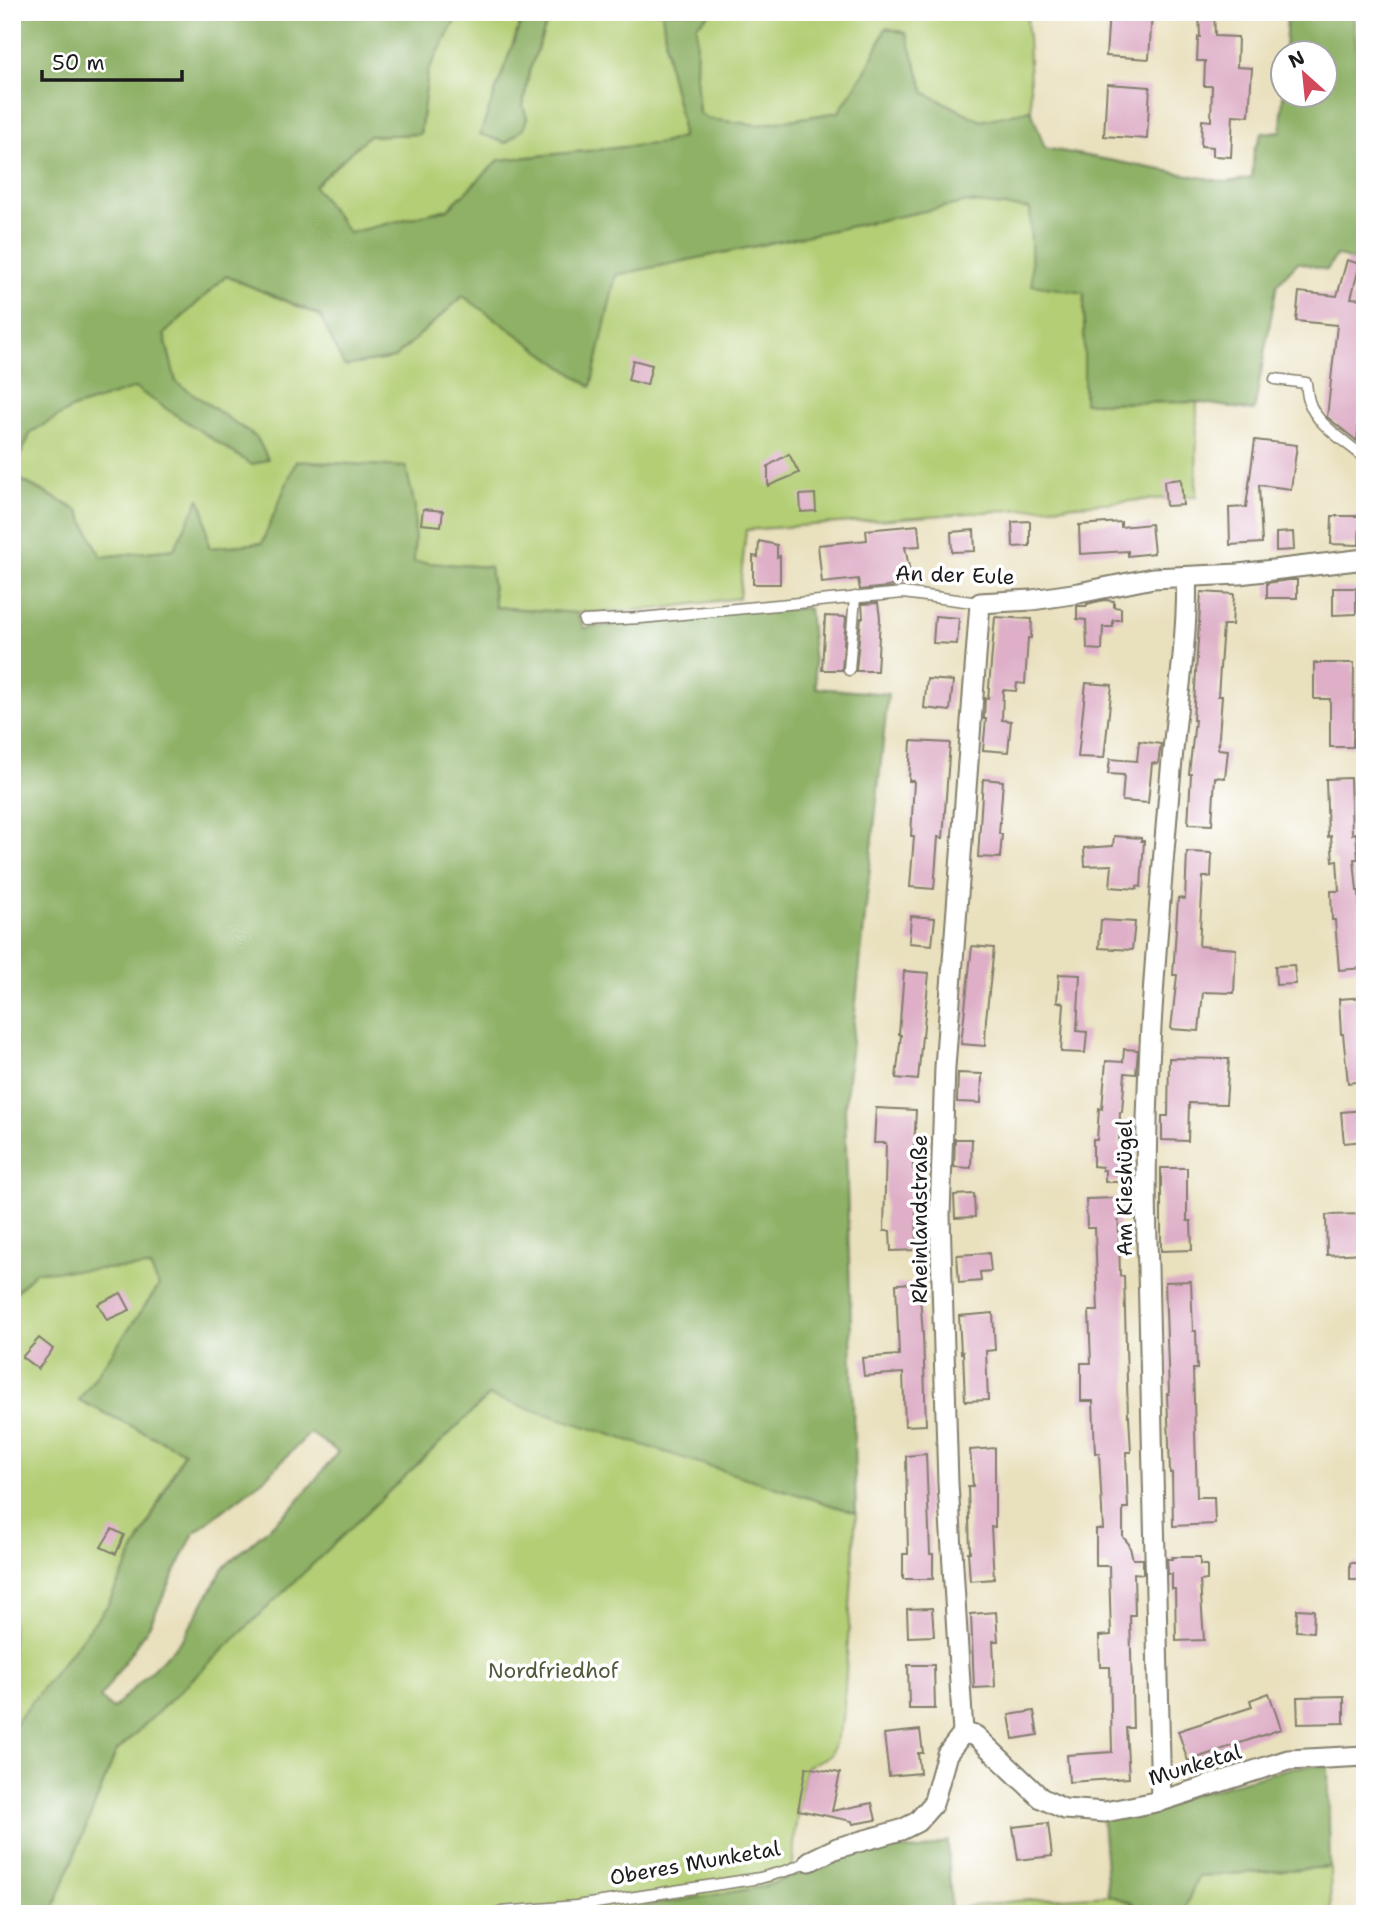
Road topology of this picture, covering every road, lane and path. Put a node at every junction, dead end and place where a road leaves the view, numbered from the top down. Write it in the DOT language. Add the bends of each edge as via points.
graph roads {
  1 [pos="1275,379"];
  2 [pos="1365,458"];
  3 [pos="1365,559"];
  4 [pos="1186,577"];
  5 [pos="855,597"];
  6 [pos="980,603"];
  7 [pos="584,621"];
  8 [pos="849,670"];
  9 [pos="963,1733"];
  10 [pos="1365,1755"];
  11 [pos="1161,1801"];
  12 [pos="810,1861"];
  13 [pos="538,1912"];
  14 [pos="497,1914"];
  1 -- 2 [label="lane" via="1306,383 1317,418"];
  3 -- 4 [label="street, An der Eule"];
  4 -- 6 [label="street, An der Eule"];
  4 -- 11 [label="street, Am Kieshügel" via="1150,1036 1145,1205"];
  5 -- 6 [label="lane, An der Eule" via="904,593"];
  5 -- 7 [label="lane, An der Eule"];
  5 -- 8 [label="lane"];
  6 -- 9 [label="street, Rheinlandstraße" via="946,1053 940,1215 948,1483"];
  9 -- 11 [label="street, Munketal" via="976,1736 1041,1798 1064,1810 1105,1812"];
  9 -- 12 [label="street, Oberes Munketal" via="947,1754 933,1804 917,1822"];
  10 -- 11 [label="street, Munketal" via="1288,1760"];
  12 -- 13 [label="lane, Oberes Munketal" via="760,1878"];
  13 -- 14 [label="lane, Oberes Munketal"];
}
